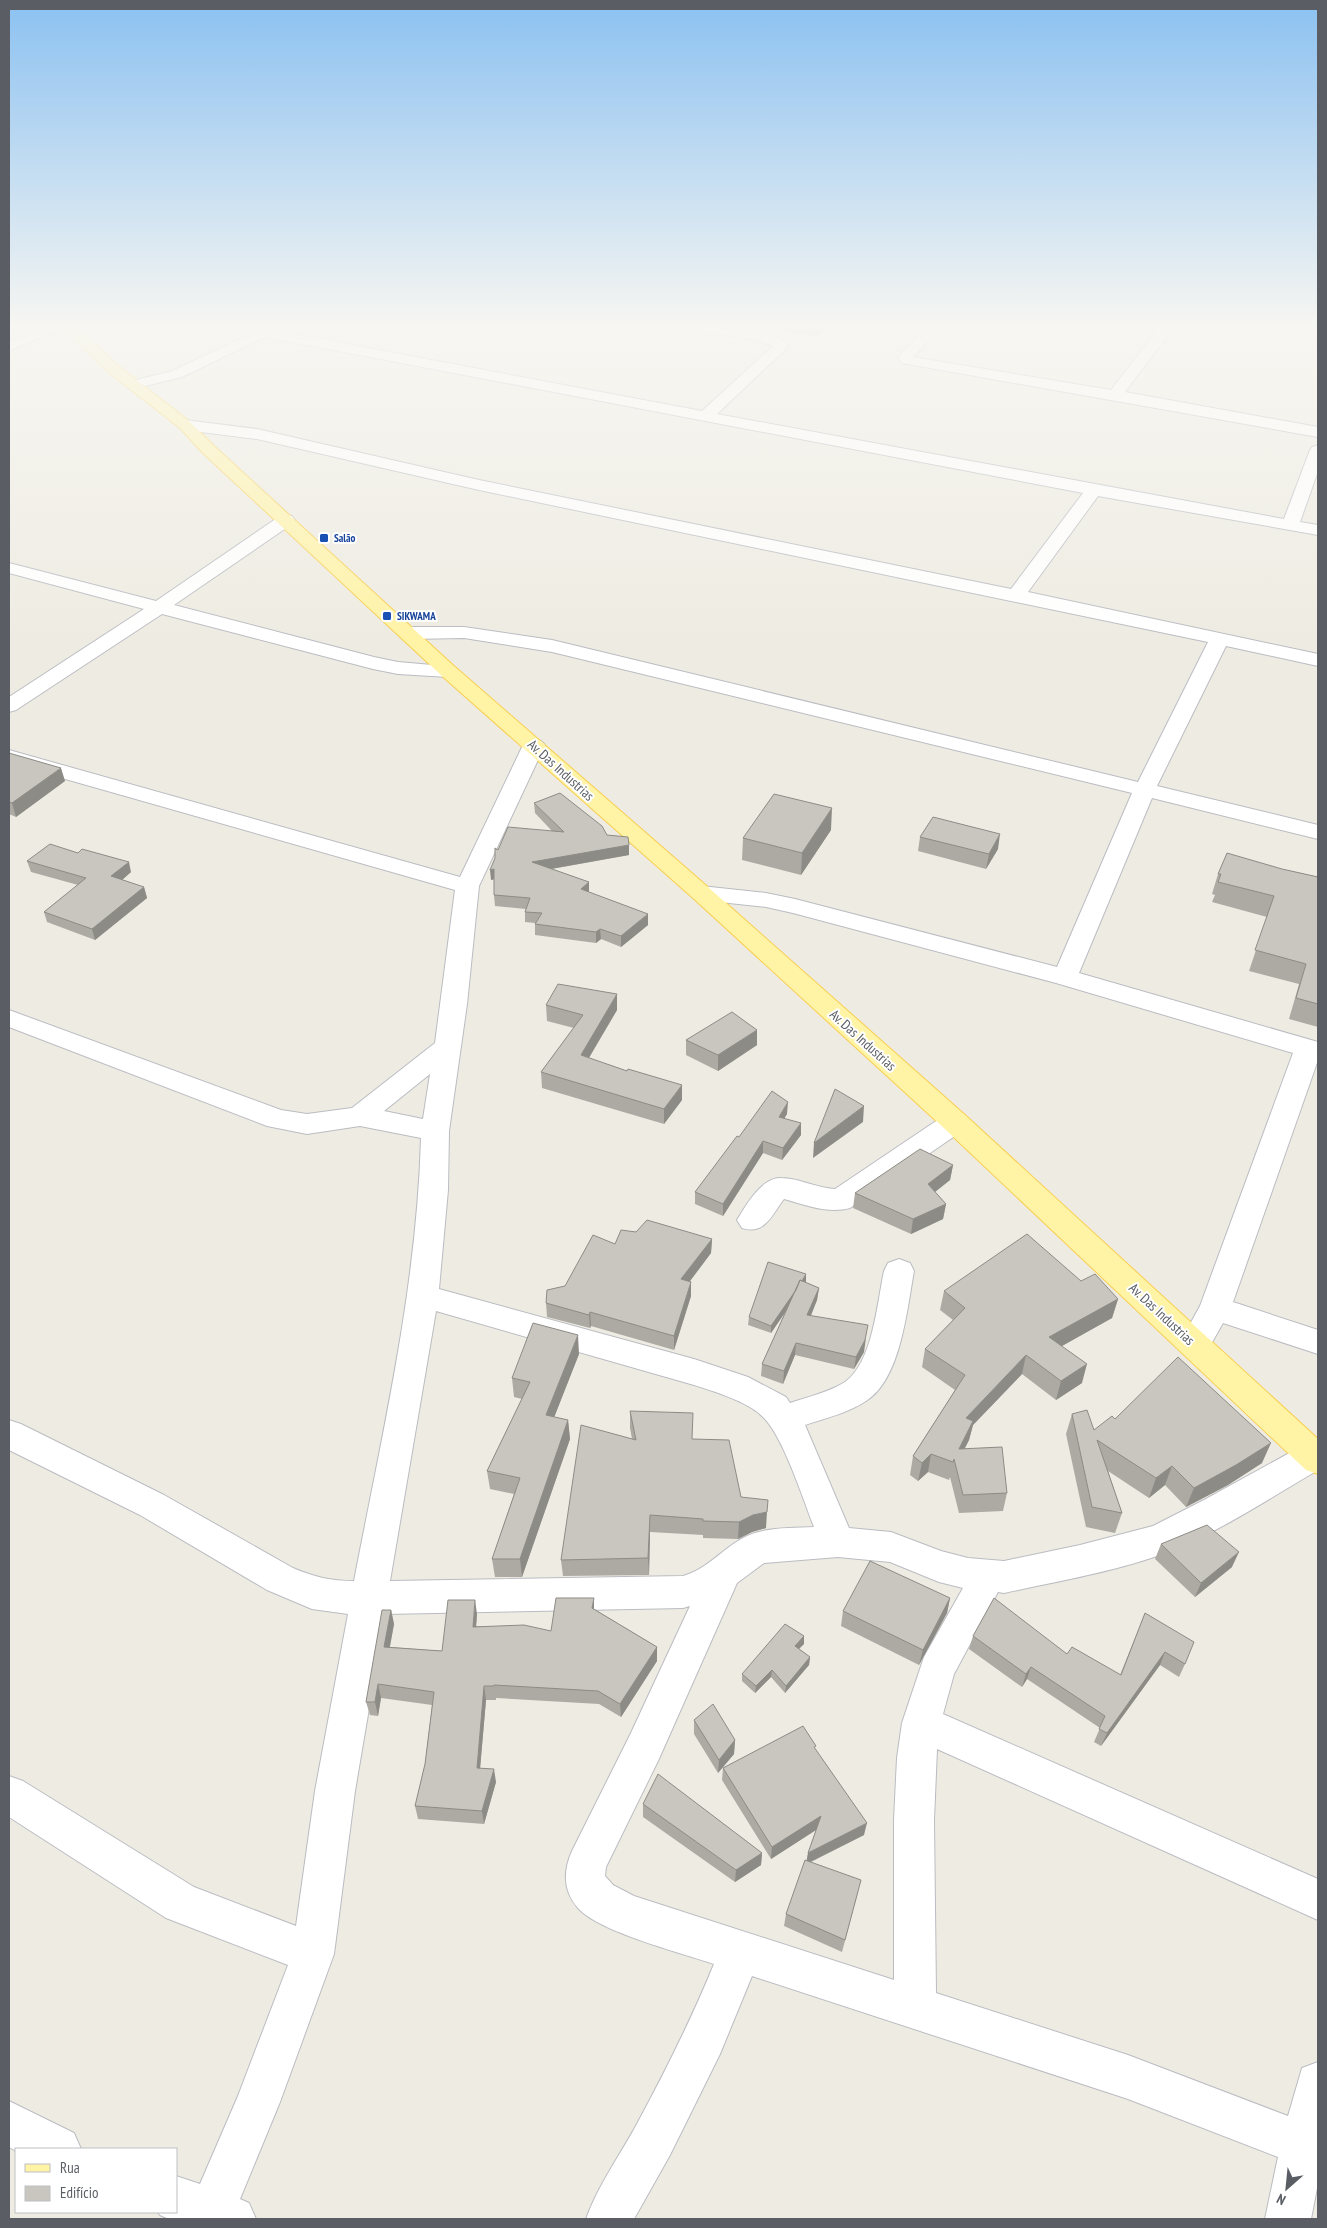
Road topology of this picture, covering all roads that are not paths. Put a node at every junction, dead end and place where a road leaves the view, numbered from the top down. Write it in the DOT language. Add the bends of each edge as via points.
graph roads {
  1 [pos="192,432"];
  2 [pos="241,432"];
  3 [pos="791,432"];
  4 [pos="257,434"];
  5 [pos="209,450"];
  6 [pos="1318,450"];
  7 [pos="1094,490"];
  8 [pos="286,520"];
  9 [pos="1290,525"];
  10 [pos="1318,530"];
  11 [pos="9,568"];
  12 [pos="1016,595"];
  13 [pos="159,607"];
  14 [pos="381,608"];
  15 [pos="405,630"];
  16 [pos="1220,638"];
  17 [pos="1318,660"];
  18 [pos="448,671"];
  19 [pos="9,706"];
  20 [pos="534,745"];
  21 [pos="9,756"];
  22 [pos="1145,790"];
  23 [pos="1318,832"];
  24 [pos="467,886"];
  25 [pos="701,894"];
  26 [pos="1065,977"];
  27 [pos="9,1018"];
  28 [pos="448,1046"];
  29 [pos="1313,1049"];
  30 [pos="360,1116"];
  31 [pos="955,1122"];
  32 [pos="435,1131"];
  33 [pos="752,1220"];
  34 [pos="899,1272"];
  35 [pos="423,1296"];
  36 [pos="1215,1308"];
  37 [pos="1318,1342"];
  38 [pos="1195,1344"];
  39 [pos="785,1418"];
  40 [pos="9,1434"];
  41 [pos="1316,1458"];
  42 [pos="838,1542"];
  43 [pos="723,1574"];
  44 [pos="989,1575"];
  45 [pos="369,1598"];
  46 [pos="921,1723"];
  47 [pos="9,1795"];
  48 [pos="1318,1900"];
  49 [pos="740,1952"];
  50 [pos="313,1954"];
  51 [pos="915,2009"];
  52 [pos="1318,2084"];
  53 [pos="9,2123"];
  54 [pos="1302,2144"];
  55 [pos="56,2148"];
  56 [pos="207,2212"];
  57 [pos="609,2219"];
  58 [pos="1288,2219"];
  1 -- 5 [label="main road"];
  2 -- 4 [label="street"];
  3 -- 7 [label="street"];
  4 -- 5 [label="street"];
  4 -- 12 [label="street" via="479,485"];
  5 -- 8 [label="main road"];
  6 -- 9 [label="street"];
  7 -- 9 [label="street"];
  7 -- 12 [label="street"];
  8 -- 13 [label="street"];
  8 -- 14 [label="main road"];
  9 -- 10 [label="street"];
  11 -- 13 [label="street"];
  12 -- 16 [label="street"];
  13 -- 18 [label="street" via="373,663"];
  13 -- 19 [label="street"];
  14 -- 15 [label="street" via="373,610 394,629"];
  15 -- 18 [label="main road, Av. Das Industrias"];
  15 -- 22 [label="street" via="471,632 552,646"];
  16 -- 17 [label="street"];
  16 -- 22 [label="street"];
  18 -- 20 [label="main road, Av. Das Industrias"];
  20 -- 24 [label="street"];
  20 -- 25 [label="main road, Av. Das Industrias"];
  21 -- 24 [label="street"];
  22 -- 23 [label="street"];
  22 -- 26 [label="street"];
  24 -- 28 [label="street"];
  25 -- 26 [label="street" via="795,906"];
  25 -- 31 [label="main road, Av. Das Industrias"];
  26 -- 29 [label="street"];
  27 -- 30 [label="street" via="277,1119 307,1124"];
  28 -- 30 [label="street"];
  28 -- 32 [label="street"];
  29 -- 36 [label="street"];
  30 -- 32 [label="street"];
  31 -- 33 [label="street" via="840,1200 780,1188 774,1190"];
  31 -- 38 [label="main road, Av. Das Industrias"];
  32 -- 35 [label="street" via="434,1190"];
  34 -- 39 [label="street" via="884,1342 867,1382 857,1391 839,1399"];
  35 -- 39 [label="street" via="736,1386 763,1398"];
  35 -- 45 [label="street"];
  36 -- 37 [label="street"];
  36 -- 38 [label="street"];
  38 -- 41 [label="main road, Av. Das Industrias"];
  39 -- 42 [label="street"];
  40 -- 45 [label="street" via="152,1505 280,1579 312,1593"];
  41 -- 44 [label="street" via="1160,1539 1004,1577"];
  42 -- 43 [label="street" via="756,1548"];
  42 -- 44 [label="street" via="892,1547 939,1566 968,1574"];
  43 -- 45 [label="street" via="705,1586 683,1592"];
  43 -- 49 [label="street" via="584,1874 589,1889 603,1904"];
  44 -- 46 [label="street" via="937,1669"];
  45 -- 50 [label="street" via="334,1791"];
  46 -- 48 [label="street"];
  46 -- 51 [label="street" via="914,1820"];
  47 -- 50 [label="street" via="181,1903"];
  49 -- 51 [label="street"];
  49 -- 57 [label="street" via="705,2039"];
  50 -- 56 [label="street" via="258,2102"];
  51 -- 54 [label="street" via="1128,2077"];
  52 -- 54 [label="street"];
  53 -- 55 [label="street"];
  54 -- 58 [label="street"];
}
